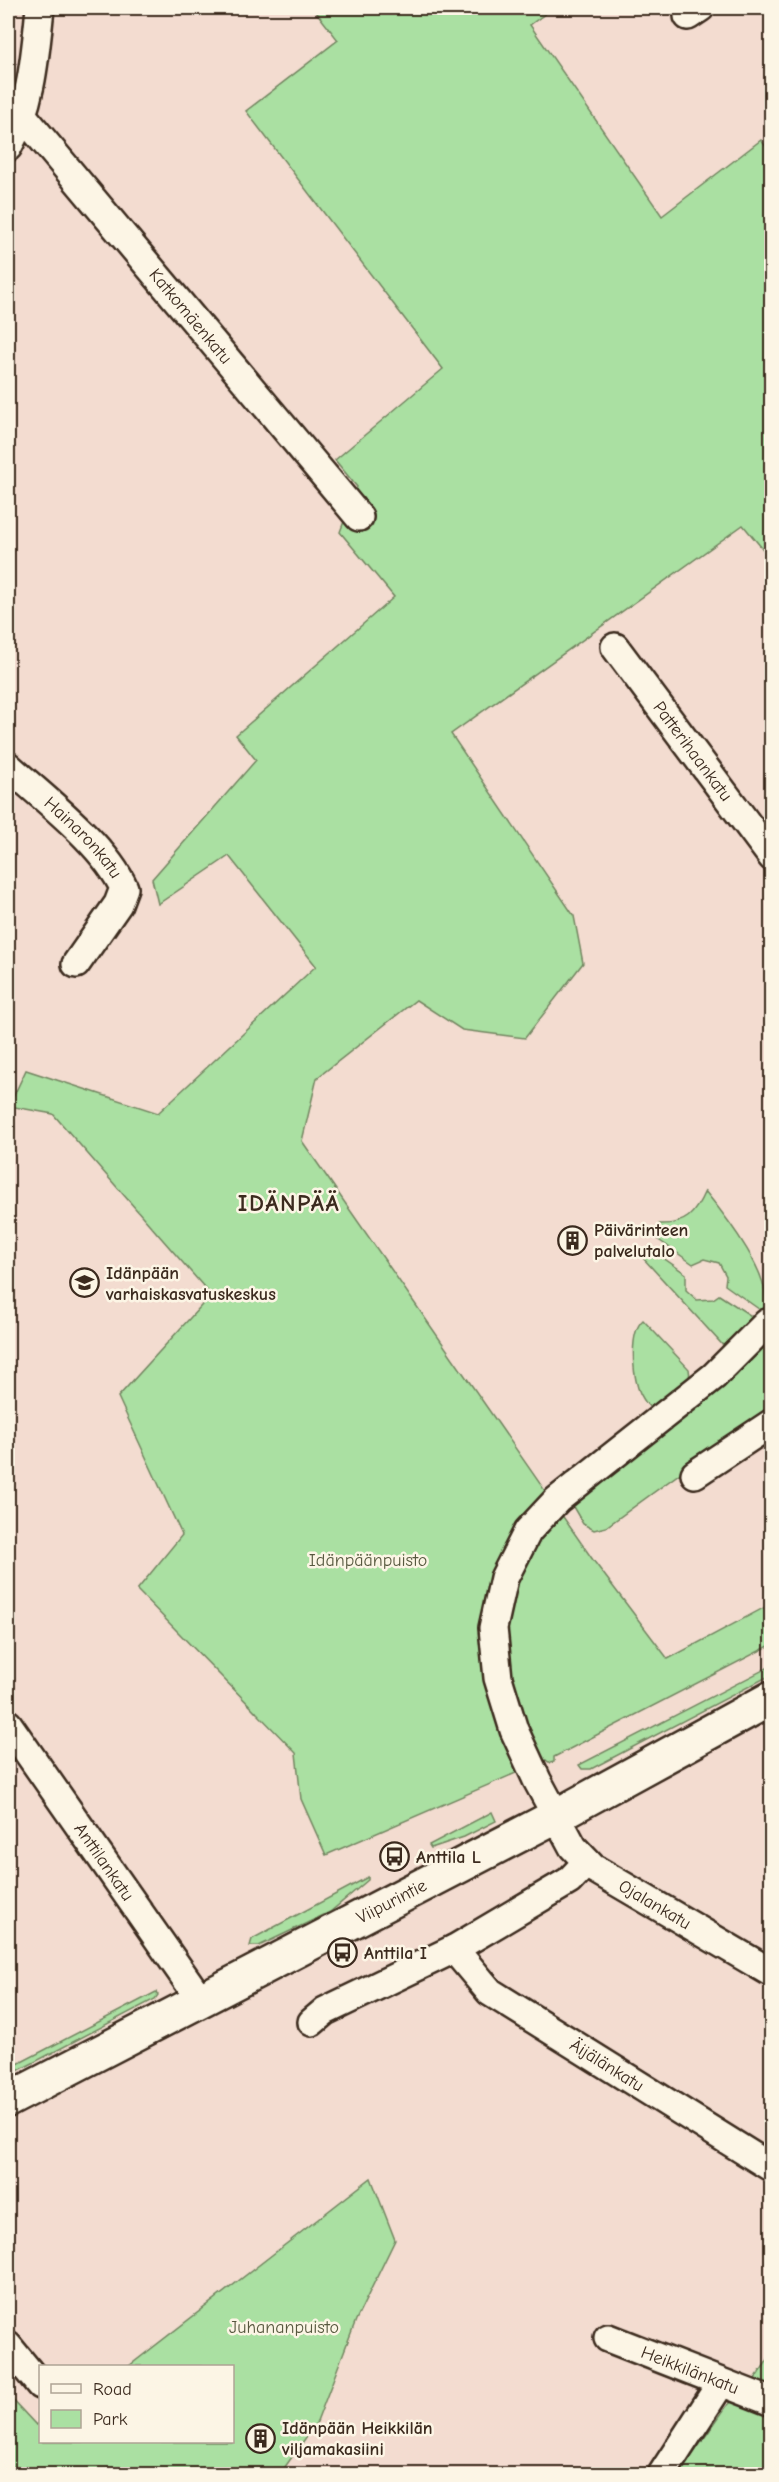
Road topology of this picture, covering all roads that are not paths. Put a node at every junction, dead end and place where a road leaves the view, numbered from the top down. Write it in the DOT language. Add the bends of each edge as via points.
graph roads {
  1 [pos="40,8"];
  2 [pos="23,116"];
  3 [pos="8,147"];
  4 [pos="359,517"];
  5 [pos="615,647"];
  6 [pos="8,766"];
  7 [pos="771,857"];
  8 [pos="76,964"];
  9 [pos="767,1323"];
  10 [pos="771,1423"];
  11 [pos="695,1474"];
  12 [pos="771,1698"];
  13 [pos="8,1724"];
  14 [pos="556,1816"];
  15 [pos="587,1862"];
  16 [pos="454,1949"];
  17 [pos="771,1973"];
  18 [pos="200,1999"];
  19 [pos="312,2022"];
  20 [pos="8,2100"];
  21 [pos="771,2168"];
  22 [pos="608,2338"];
  23 [pos="8,2346"];
  24 [pos="721,2383"];
  25 [pos="39,2384"];
  26 [pos="771,2402"];
  27 [pos="662,2475"];
  1 -- 2 [label="street" via="31,88"];
  2 -- 3 [label="street"];
  2 -- 4 [label="street, Katkomäenkatu"];
  5 -- 7 [label="street, Patterihaankatu"];
  6 -- 8 [label="street, Hainaronkatu" via="73,825 116,871 124,888 118,904"];
  9 -- 14 [label="street, Ojalankatu" via="714,1376 557,1500 528,1531 504,1578 493,1628 498,1678 514,1730"];
  10 -- 11 [label="street"];
  12 -- 14 [label="main road, Viipurintie"];
  13 -- 18 [label="street, Anttilankatu"];
  14 -- 15 [label="street, Ojalankatu" via="573,1847"];
  14 -- 18 [label="main road, Viipurintie"];
  15 -- 16 [label="street" via="569,1881"];
  15 -- 17 [label="street, Ojalankatu"];
  16 -- 19 [label="street"];
  16 -- 21 [label="street, Äijälänkatu" via="490,1992"];
  18 -- 20 [label="main road, Viipurintie"];
  22 -- 24 [label="street, Heikkilänkatu"];
  23 -- 25 [label="street"];
  24 -- 26 [label="street, Heikkilänkatu"];
  24 -- 27 [label="street"];
}
